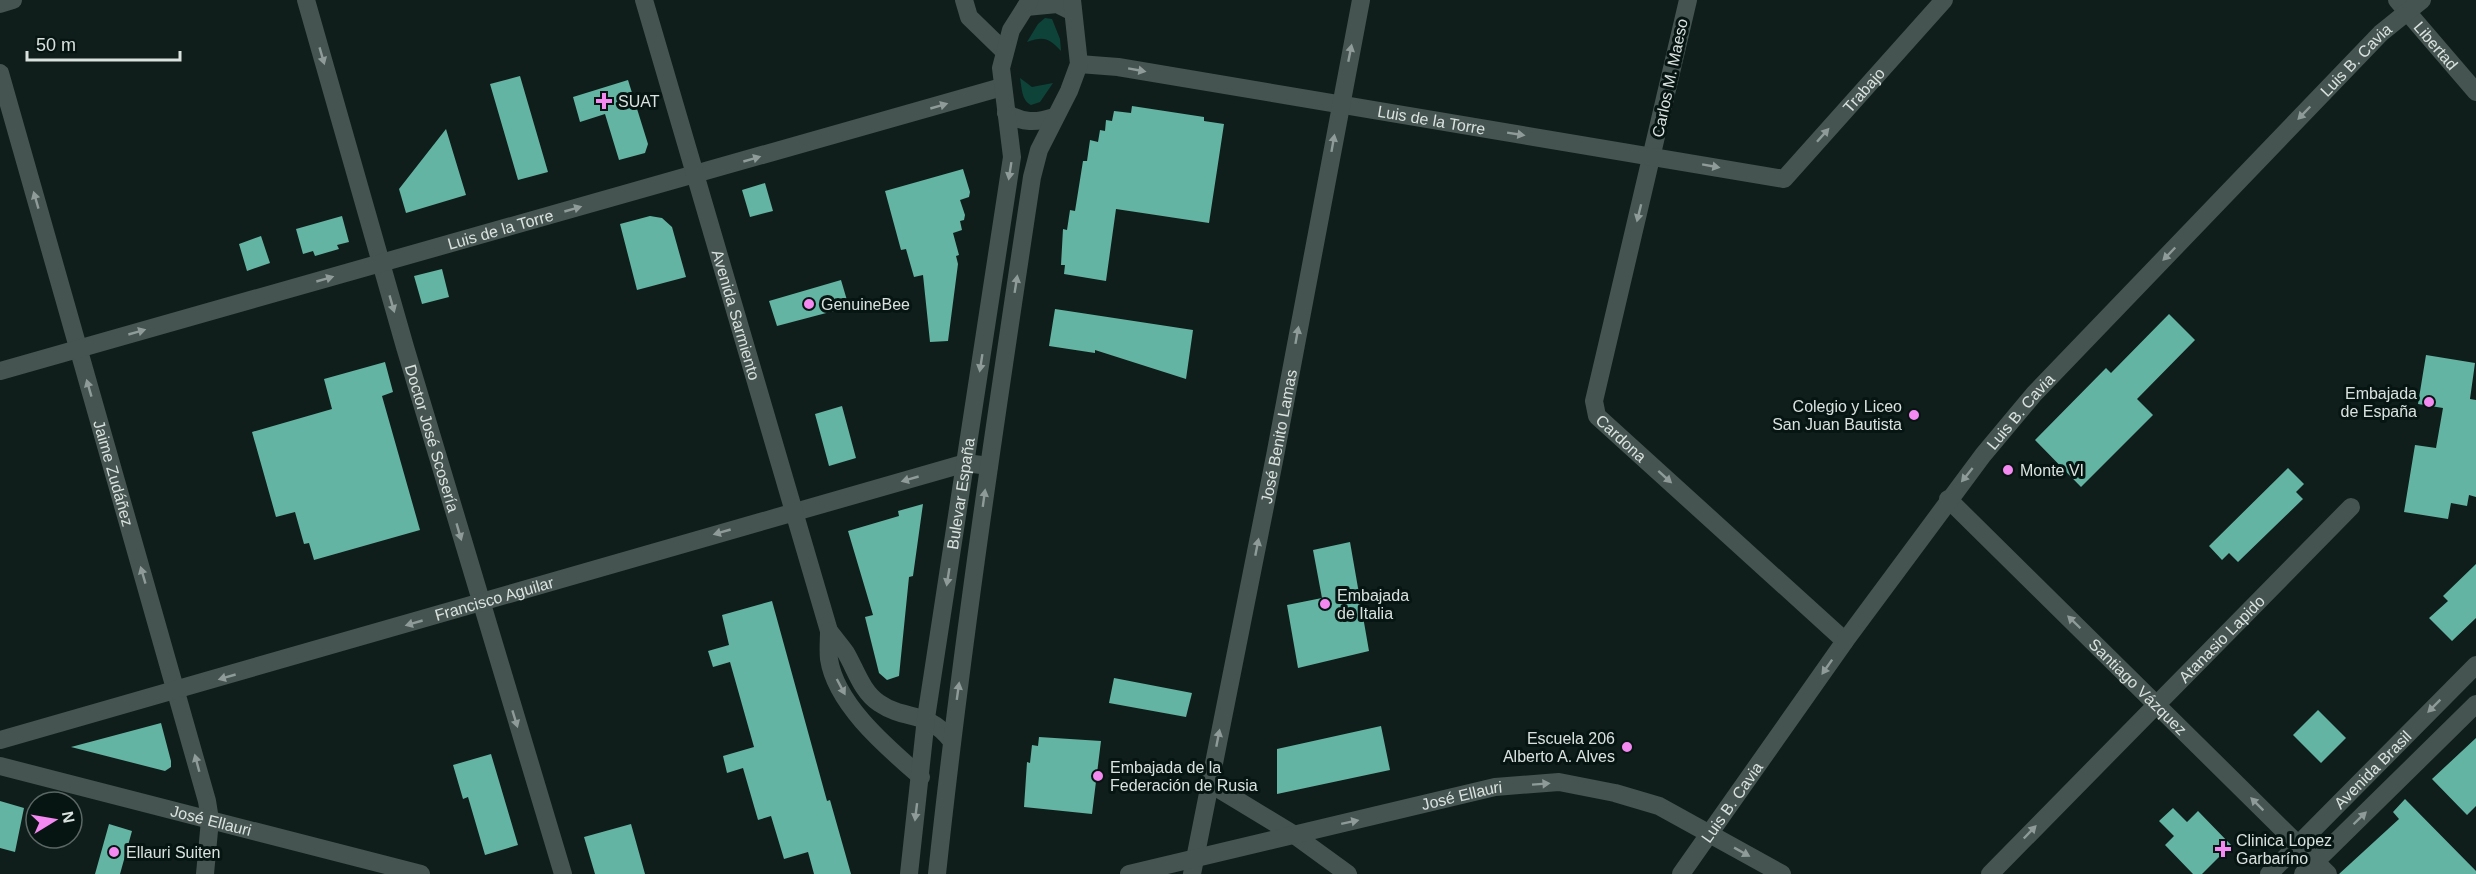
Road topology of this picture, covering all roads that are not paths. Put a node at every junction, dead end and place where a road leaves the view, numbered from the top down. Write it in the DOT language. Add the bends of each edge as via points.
graph roads {
  1 [pos="13,0"];
  2 [pos="306,0"];
  3 [pos="644,0"];
  4 [pos="964,0"];
  5 [pos="1361,0"];
  6 [pos="1688,0"];
  7 [pos="1944,0"];
  8 [pos="1028,3"];
  9 [pos="0,4"];
  10 [pos="2409,4"];
  11 [pos="1073,6"];
  12 [pos="1004,51"];
  13 [pos="1079,64"];
  14 [pos="0,73"];
  15 [pos="1002,87"];
  16 [pos="2476,92"];
  17 [pos="1340,105"];
  18 [pos="1006,113"];
  19 [pos="1054,117"];
  20 [pos="1653,156"];
  21 [pos="695,175"];
  22 [pos="1784,179"];
  23 [pos="380,263"];
  24 [pos="78,349"];
  25 [pos="0,371"];
  26 [pos="966,463"];
  27 [pos="989,466"];
  28 [pos="1948,499"];
  29 [pos="2351,507"];
  30 [pos="795,511"];
  31 [pos="480,603"];
  32 [pos="829,631"];
  33 [pos="1845,641"];
  34 [pos="2476,665"];
  35 [pos="177,692"];
  36 [pos="2157,703"];
  37 [pos="2476,704"];
  38 [pos="926,718"];
  39 [pos="0,740"];
  40 [pos="951,740"];
  41 [pos="0,766"];
  42 [pos="921,777"];
  43 [pos="1209,783"];
  44 [pos="210,820"];
  45 [pos="1709,833"];
  46 [pos="1293,834"];
  47 [pos="2298,845"];
  48 [pos="1194,866"];
  49 [pos="2315,870"];
  50 [pos="205,874"];
  51 [pos="421,874"];
  52 [pos="563,874"];
  53 [pos="909,874"];
  54 [pos="937,874"];
  55 [pos="1129,874"];
  56 [pos="1348,874"];
  57 [pos="1681,874"];
  58 [pos="1782,874"];
  59 [pos="1990,874"];
  60 [pos="2269,874"];
  1 -- 9 [label="street"];
  2 -- 23 [label="street, Doctor José Scosería, one-way"];
  3 -- 21 [label="street, Avenida Sarmiento"];
  4 -- 12 [label="street" via="969,16"];
  17 -- 5 [label="street, José Benito Lamas, one-way"];
  6 -- 20 [label="street, Carlos M. Maeso"];
  22 -- 7 [label="street, Trabajo, one-way"];
  8 -- 11 [label="street, Bulevar España"];
  8 -- 12 [label="street, Bulevar España" via="1011,30"];
  10 -- 16 [label="street, Libertad"];
  10 -- 28 [label="street, Luis B. Cavia, one-way" via="2050,377"];
  11 -- 13 [label="street, Bulevar España"];
  12 -- 15 [label="street, Bulevar España"];
  13 -- 17 [label="street, Luis de la Torre, one-way" via="1118,67"];
  13 -- 19 [label="street, Bulevar España"];
  24 -- 14 [label="street, Jaime Zudáñez, one-way"];
  15 -- 18 [label="street, Bulevar España"];
  21 -- 15 [label="street, Luis de la Torre, one-way"];
  17 -- 20 [label="street, Luis de la Torre, one-way"];
  43 -- 17 [label="street, José Benito Lamas, one-way"];
  18 -- 19 [label="street" via="1031,122"];
  18 -- 26 [label="street, Bulevar España, one-way" via="1012,157"];
  27 -- 19 [label="street, Bulevar España, one-way" via="1032,177"];
  20 -- 22 [label="street, Luis de la Torre, one-way"];
  20 -- 33 [label="street, Cardona, one-way" via="1594,410"];
  23 -- 21 [label="street, Luis de la Torre, one-way"];
  21 -- 30 [label="street, Avenida Sarmiento"];
  24 -- 23 [label="street, Luis de la Torre, one-way"];
  23 -- 31 [label="street, Doctor José Scosería, one-way"];
  24 -- 25 [label="street, Luis de la Torre"];
  35 -- 24 [label="street, Jaime Zudáñez, one-way"];
  26 -- 27 [label="street, Francisco Aguilar"];
  26 -- 30 [label="street, Francisco Aguilar, one-way"];
  26 -- 38 [label="street, Bulevar España, one-way"];
  40 -- 27 [label="street, Bulevar España, one-way"];
  28 -- 33 [label="street, Luis B. Cavia"];
  36 -- 28 [label="street, Santiago Vázquez, one-way"];
  29 -- 36 [label="street, Atanasio Lapido"];
  30 -- 31 [label="street, Francisco Aguilar, one-way"];
  30 -- 32 [label="street, Avenida Sarmiento"];
  31 -- 35 [label="street, Francisco Aguilar, one-way"];
  31 -- 52 [label="street, Doctor José Scosería, one-way"];
  32 -- 38 [label="street, Avenida Sarmiento" via="863,687 877,702 891,710"];
  32 -- 42 [label="street, Avenida Sarmiento, one-way" via="832,671 849,703 869,730"];
  33 -- 45 [label="street, Luis B. Cavia, one-way"];
  34 -- 47 [label="street, Avenida Brasil, one-way"];
  35 -- 39 [label="street, Francisco Aguilar"];
  44 -- 35 [label="street, Jaime Zudáñez, one-way"];
  47 -- 36 [label="street, Santiago Vázquez, one-way"];
  59 -- 36 [label="street, Atanasio Lapido, one-way"];
  49 -- 37 [label="street, Avenida Brasil, one-way"];
  38 -- 40 [label="street, Avenida Sarmiento"];
  38 -- 42 [label="street, Bulevar España"];
  40 -- 54 [label="street, Bulevar España"];
  41 -- 44 [label="street, José Ellauri"];
  42 -- 53 [label="street, Bulevar España, one-way"];
  43 -- 46 [label="street"];
  43 -- 48 [label="street, José Benito Lamas"];
  44 -- 50 [label="street, Jaime Zudáñez"];
  44 -- 51 [label="street, José Ellauri"];
  46 -- 45 [label="street, José Ellauri, one-way" via="1495,787 1559,782 1659,806"];
  45 -- 57 [label="street, Luis B. Cavia"];
  45 -- 58 [label="street, José Ellauri, one-way"];
  46 -- 48 [label="street, José Ellauri"];
  46 -- 56 [label="street"];
  47 -- 49 [label="street, Santiago Vázquez"];
  47 -- 60 [label="street, Avenida Brasil"];
  48 -- 55 [label="street, José Ellauri"];
}
